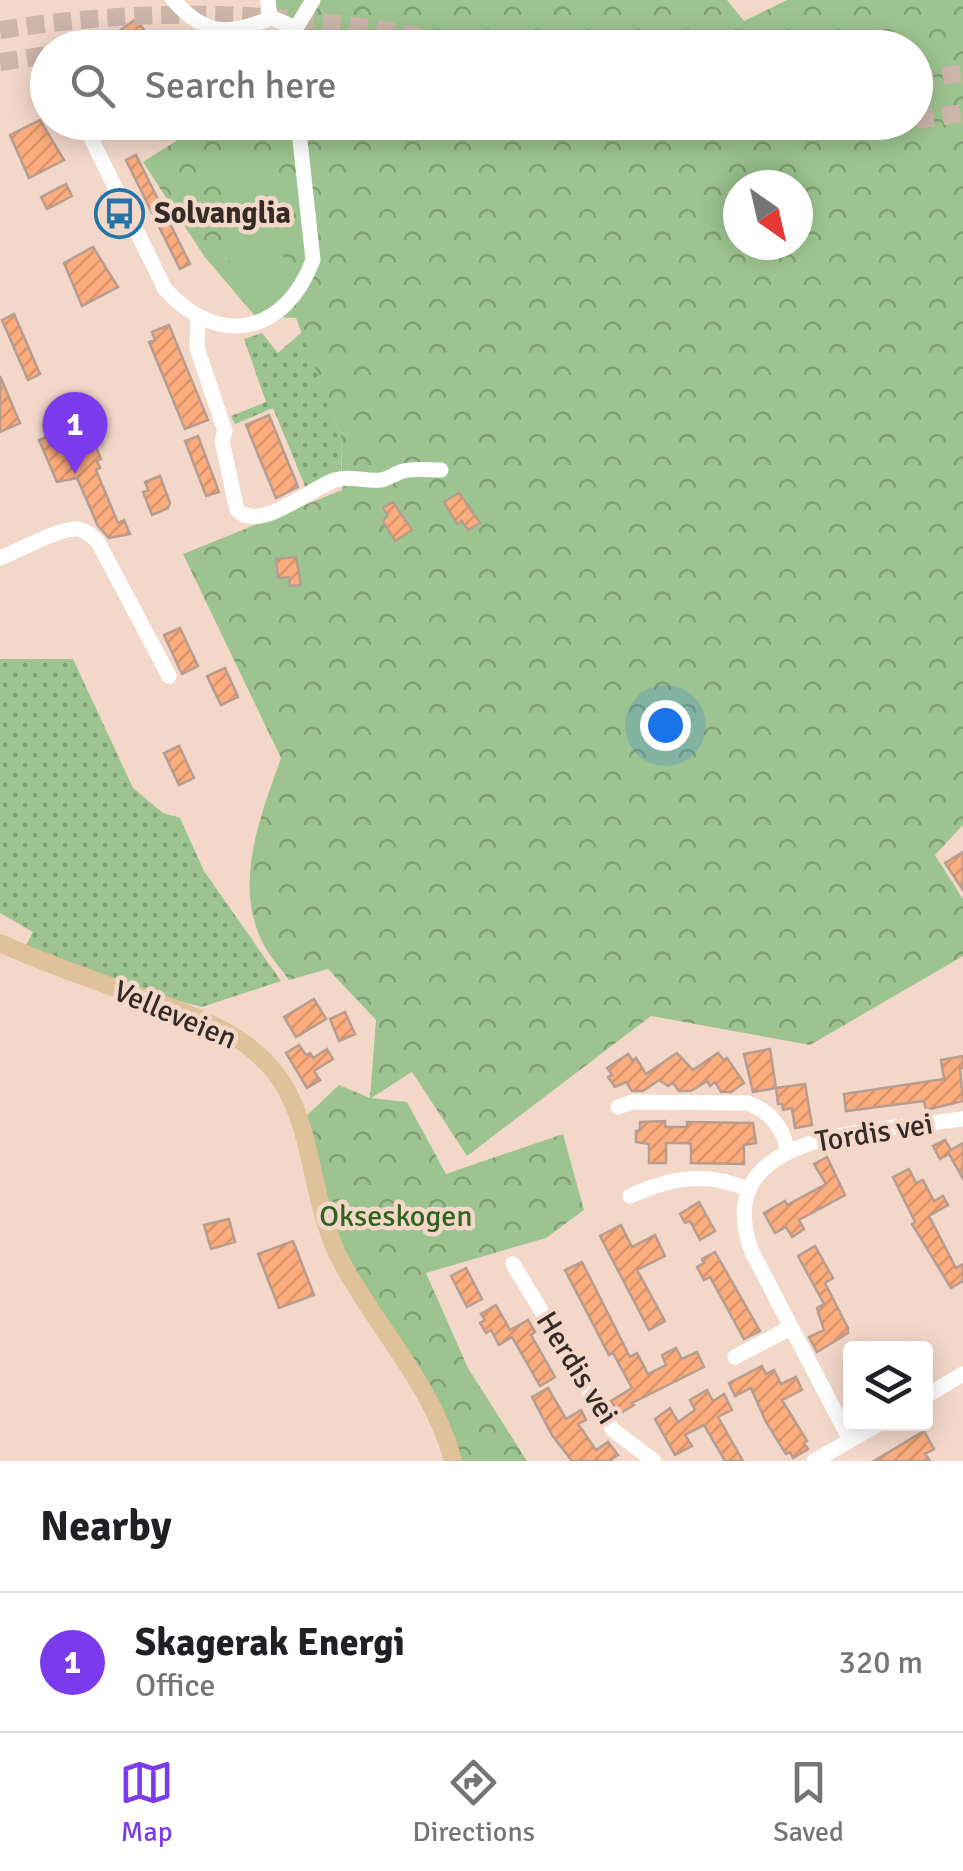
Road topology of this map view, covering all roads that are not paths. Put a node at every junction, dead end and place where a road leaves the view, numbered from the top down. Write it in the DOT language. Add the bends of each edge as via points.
graph roads {
  1 [pos="174,0"];
  2 [pos="268,0"];
  3 [pos="313,0"];
  4 [pos="296,28"];
  5 [pos="218,30"];
  6 [pos="240,30"];
  7 [pos="92,140"];
  8 [pos="300,140"];
  9 [pos="198,318"];
  10 [pos="442,470"];
  11 [pos="0,558"];
  12 [pos="169,676"];
  13 [pos="0,943"];
  14 [pos="618,1106"];
  15 [pos="963,1119"];
  16 [pos="787,1150"];
  17 [pos="747,1189"];
  18 [pos="630,1196"];
  19 [pos="513,1264"];
  20 [pos="790,1328"];
  21 [pos="735,1357"];
  22 [pos="963,1374"];
  23 [pos="933,1392"];
  24 [pos="866,1431"];
  25 [pos="850,1440"];
  26 [pos="453,1461"];
  27 [pos="654,1461"];
  28 [pos="814,1461"];
  1 -- 5 [label="street" via="188,16"];
  2 -- 4 [label="street" via="270,16"];
  3 -- 4 [label="street"];
  4 -- 6 [label="street" via="272,18"];
  7 -- 9 [label="street" via="165,289"];
  8 -- 9 [label="street" via="313,260 306,278 290,302 257,322 229,326"];
  9 -- 10 [label="street" via="196,348 225,431 241,515 276,511 334,480"];
  11 -- 12 [label="street" via="65,531 89,533"];
  13 -- 26 [label="main road, Velleveien" via="223,1029 276,1074 300,1122 334,1248 425,1390"];
  14 -- 16 [label="street, Tordis vei" via="747,1103 776,1122"];
  15 -- 16 [label="street, Tordis vei"];
  16 -- 17 [label="street, Tordis vei"];
  17 -- 18 [label="street" via="688,1178"];
  17 -- 20 [label="street" via="745,1234"];
  19 -- 27 [label="street, Herdis vei" via="613,1430"];
  20 -- 21 [label="street"];
  20 -- 25 [label="street"];
  22 -- 23 [label="street"];
  24 -- 25 [label="street"];
  25 -- 28 [label="street"];
}
